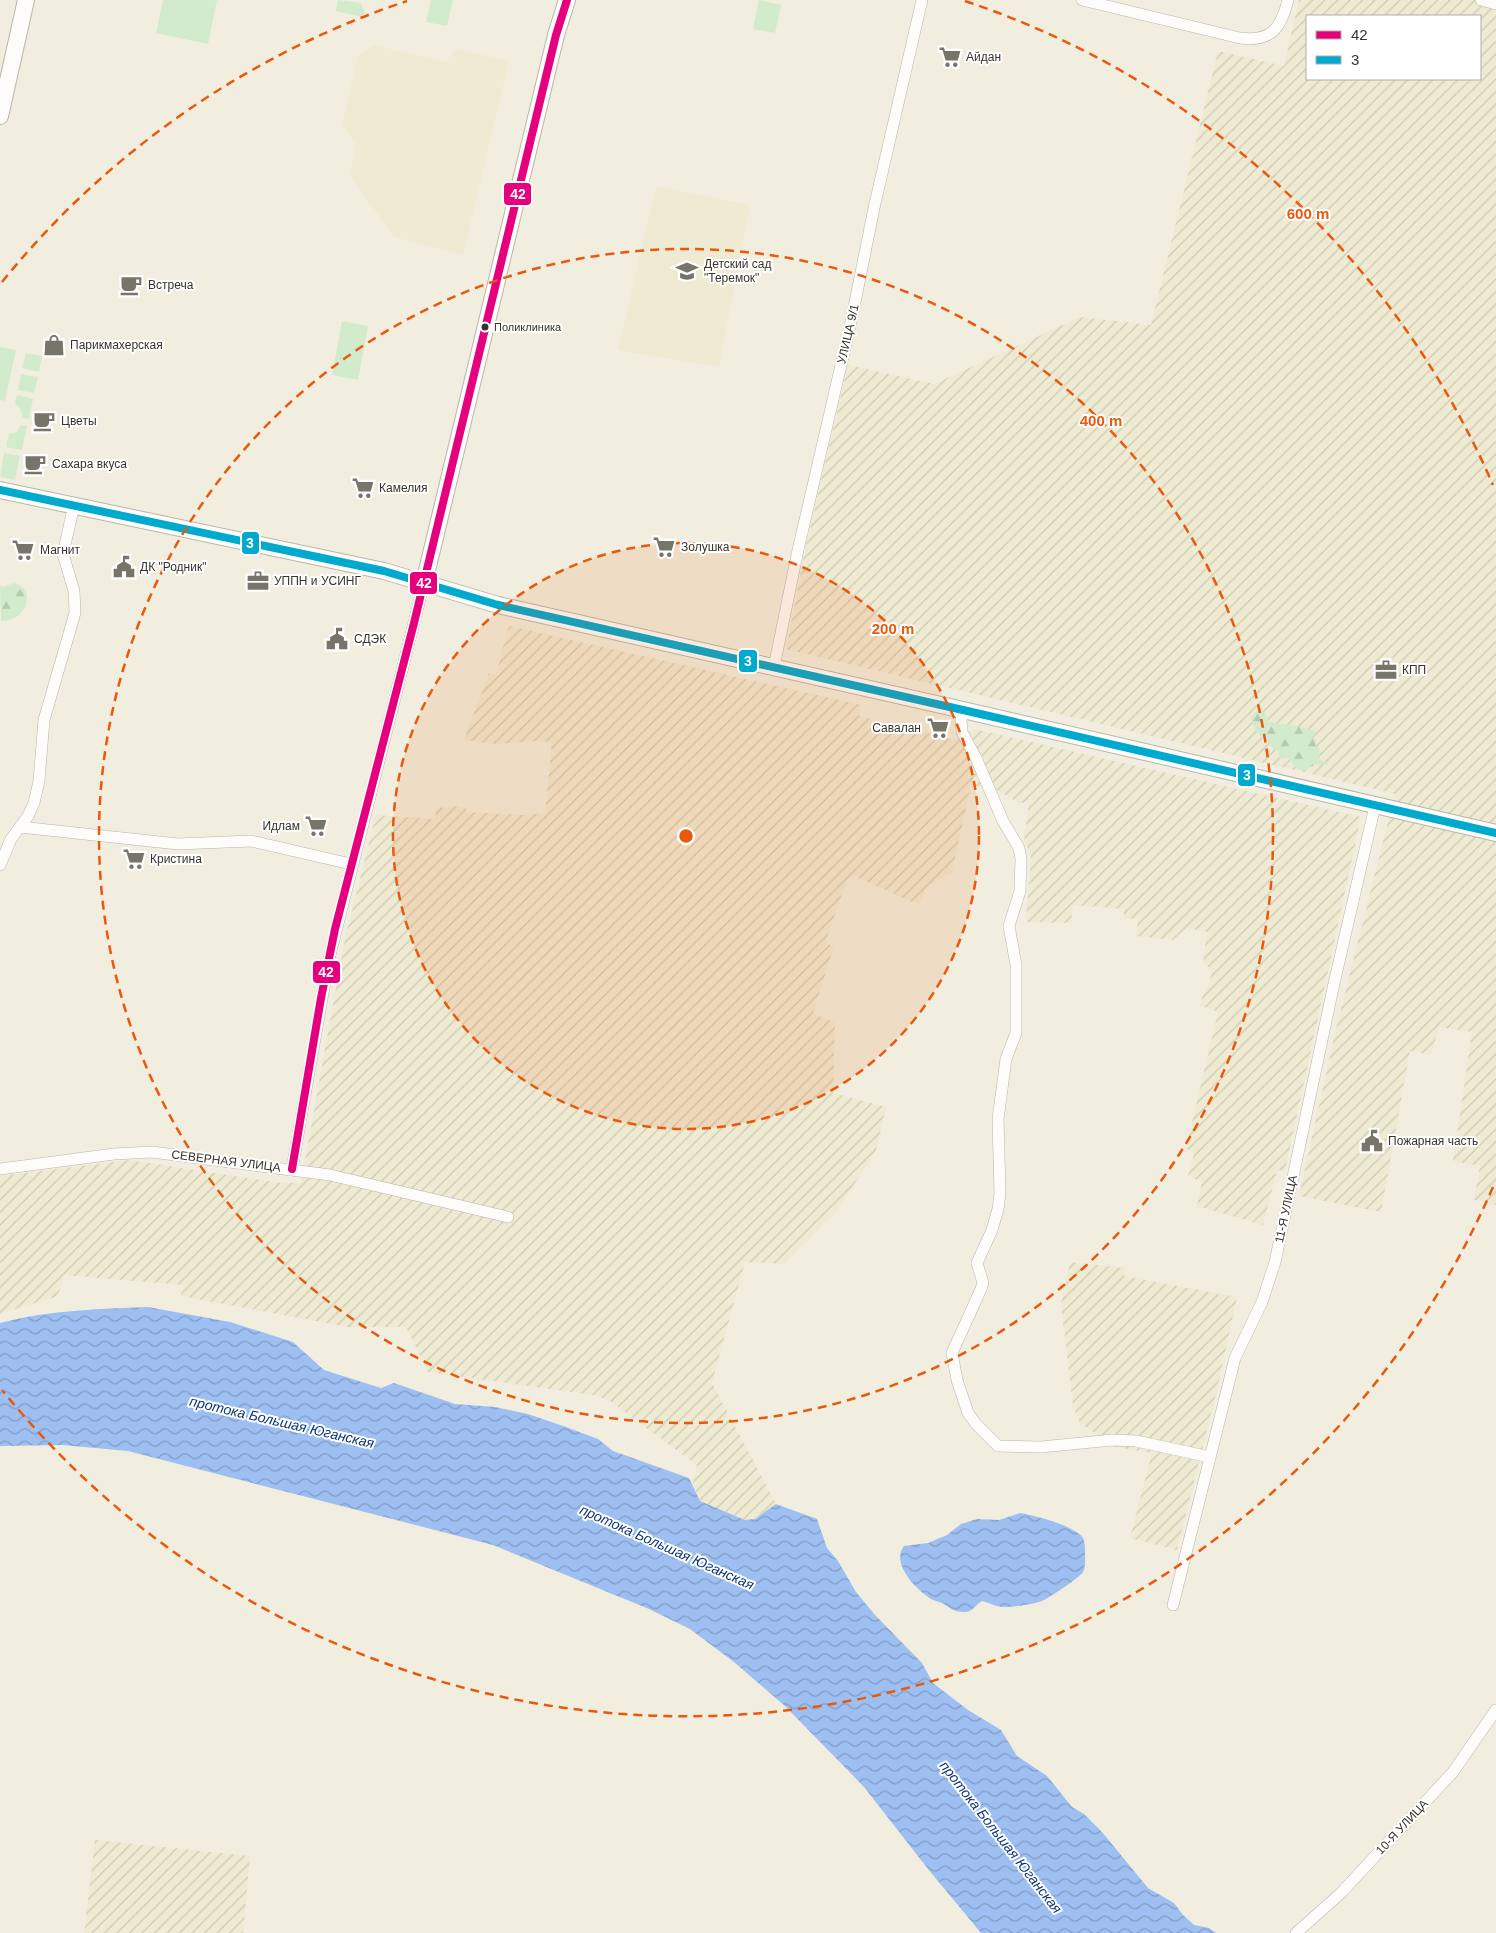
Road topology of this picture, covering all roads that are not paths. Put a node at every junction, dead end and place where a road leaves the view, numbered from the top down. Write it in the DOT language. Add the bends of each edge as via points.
graph roads {
  1 [pos="26,0"];
  2 [pos="561,0"];
  3 [pos="567,0"];
  4 [pos="922,0"];
  5 [pos="1082,0"];
  6 [pos="1288,0"];
  7 [pos="1481,0"];
  8 [pos="1496,4"];
  9 [pos="558,26"];
  10 [pos="0,116"];
  11 [pos="0,490"];
  12 [pos="74,505"];
  13 [pos="424,583"];
  14 [pos="774,667"];
  15 [pos="963,710"];
  16 [pos="1375,806"];
  17 [pos="20,826"];
  18 [pos="1496,833"];
  19 [pos="352,864"];
  20 [pos="0,865"];
  21 [pos="0,1169"];
  22 [pos="292,1169"];
  23 [pos="508,1216"];
  24 [pos="1210,1457"];
  25 [pos="1173,1605"];
  26 [pos="1496,1710"];
  27 [pos="1296,1933"];
  1 -- 10 [label="street"];
  2 -- 9 [label="street"];
  3 -- 9 [label="street"];
  4 -- 14 [label="street, УЛИЦА 9/1"];
  5 -- 6 [label="street" via="1240,38 1260,38 1272,33 1280,24"];
  7 -- 8 [label="street"];
  9 -- 13 [label="street"];
  11 -- 12 [label="street"];
  12 -- 13 [label="street" via="384,571"];
  12 -- 17 [label="street" via="63,554 74,591 75,613 44,720 34,804"];
  13 -- 14 [label="street" via="498,605"];
  13 -- 19 [label="street"];
  14 -- 15 [label="street"];
  15 -- 16 [label="street"];
  15 -- 24 [label="street" via="962,732 1021,858 1020,891 1008,926 1016,965 1016,1033 1006,1059 998,1119 999,1201 996,1218 977,1263 981,1289 952,1353 957,1380 968,1413 998,1446 1041,1447 1112,1440"];
  16 -- 18 [label="street"];
  16 -- 24 [label="street, 11-Я УЛИЦА" via="1275,1262 1262,1302 1235,1358"];
  17 -- 19 [label="street" via="178,844 251,841"];
  17 -- 20 [label="street"];
  19 -- 22 [label="street" via="328,959"];
  21 -- 22 [label="street, СЕВЕРНАЯ УЛИЦА" via="152,1152"];
  22 -- 23 [label="street, СЕВЕРНАЯ УЛИЦА"];
  24 -- 25 [label="street, 11-Я УЛИЦА"];
  26 -- 27 [label="street, 10-Я УЛИЦА" via="1453,1772 1341,1893"];
}
